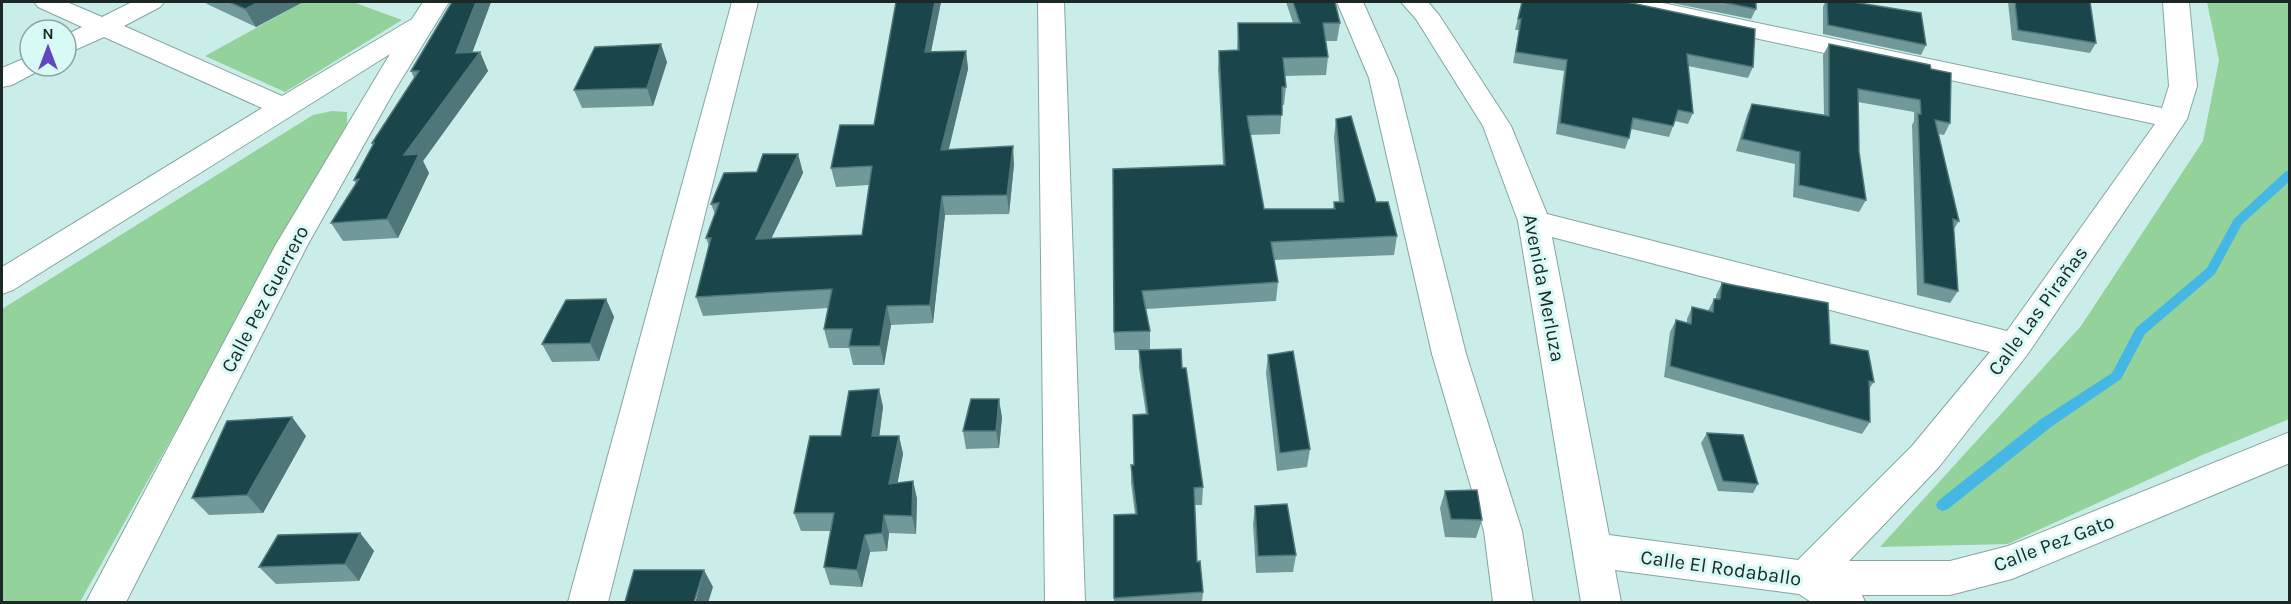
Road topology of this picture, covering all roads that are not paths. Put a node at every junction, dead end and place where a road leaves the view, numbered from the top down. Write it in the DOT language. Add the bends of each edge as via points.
graph roads {
  1 [pos="47,2"];
  2 [pos="151,2"];
  3 [pos="745,2"];
  4 [pos="1051,2"];
  5 [pos="1350,2"];
  6 [pos="1414,2"];
  7 [pos="1624,2"];
  8 [pos="2176,2"];
  9 [pos="428,13"];
  10 [pos="103,27"];
  11 [pos="78,40"];
  12 [pos="18,70"];
  13 [pos="2,79"];
  14 [pos="283,107"];
  15 [pos="2173,120"];
  16 [pos="1534,221"];
  17 [pos="2,282"];
  18 [pos="2015,346"];
  19 [pos="2289,447"];
  20 [pos="1590,550"];
  21 [pos="1806,578"];
  22 [pos="106,603"];
  23 [pos="588,603"];
  24 [pos="1065,603"];
  25 [pos="1513,603"];
  26 [pos="1601,603"];
  27 [pos="1845,603"];
  1 -- 10 [label="street"];
  2 -- 10 [label="street"];
  3 -- 23 [label="street"];
  4 -- 24 [label="street"];
  5 -- 25 [label="street" via="1383,78 1449,354 1503,531"];
  6 -- 16 [label="street, Avenida Merluza" via="1497,126"];
  7 -- 15 [label="street"];
  8 -- 15 [label="street, Calle Las Pirañas" via="2183,86"];
  9 -- 14 [label="street"];
  9 -- 22 [label="street, Calle Pez Guerrero" via="291,246"];
  10 -- 11 [label="street"];
  10 -- 14 [label="street"];
  12 -- 13 [label="street"];
  14 -- 17 [label="street"];
  15 -- 18 [label="street, Calle Las Pirañas"];
  16 -- 18 [label="street"];
  16 -- 20 [label="street, Avenida Merluza"];
  18 -- 21 [label="street, Calle Las Pirañas" via="1925,457"];
  19 -- 21 [label="street, Calle Pez Gato" via="2012,562 1950,579"];
  20 -- 21 [label="street, Calle El Rodaballo"];
  20 -- 26 [label="street, Avenida Merluza"];
  21 -- 27 [label="street, Calle El Rodaballo"];
}
